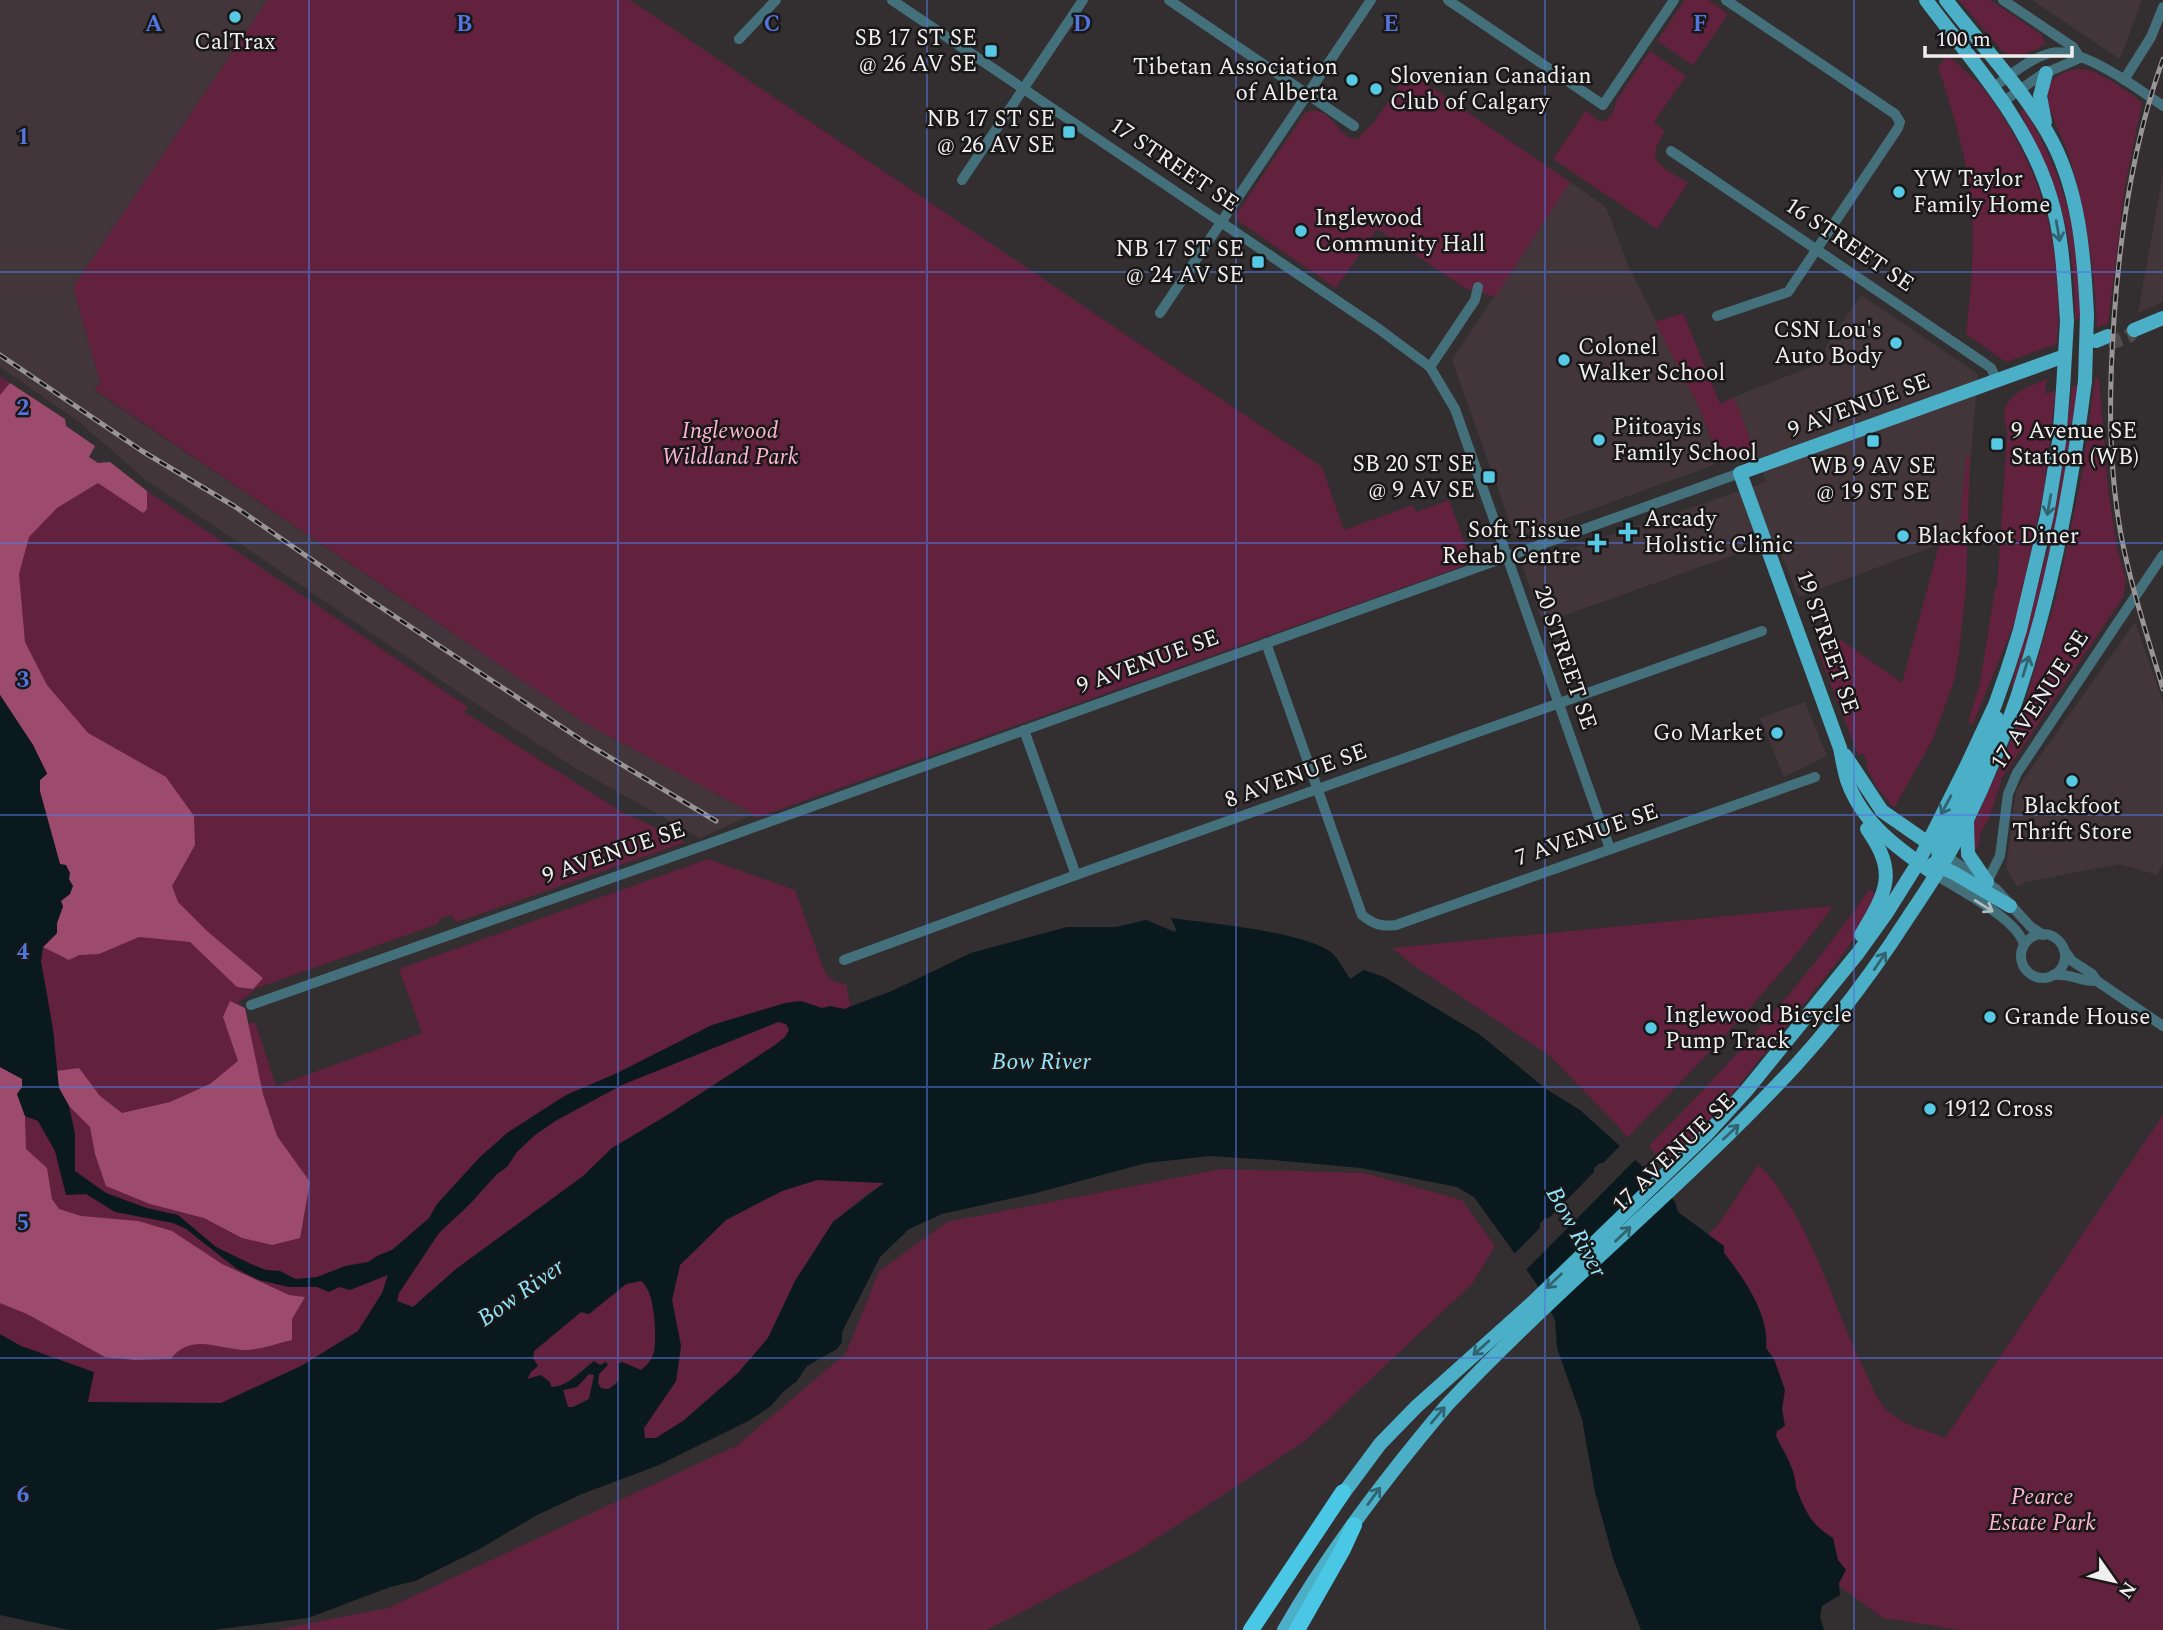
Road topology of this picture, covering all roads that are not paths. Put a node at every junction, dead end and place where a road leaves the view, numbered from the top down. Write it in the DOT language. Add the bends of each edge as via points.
graph roads {
  1 [pos="776,0"];
  2 [pos="892,0"];
  3 [pos="1083,0"];
  4 [pos="1169,0"];
  5 [pos="1371,0"];
  6 [pos="1448,0"];
  7 [pos="1674,0"];
  8 [pos="1726,0"];
  9 [pos="1926,0"];
  10 [pos="1946,0"];
  11 [pos="2003,0"];
  12 [pos="2160,0"];
  13 [pos="2163,8"];
  14 [pos="739,39"];
  15 [pos="2080,58"];
  16 [pos="2046,73"];
  17 [pos="2010,76"];
  18 [pos="2124,80"];
  19 [pos="1994,87"];
  20 [pos="1023,88"];
  21 [pos="2019,90"];
  22 [pos="1308,94"];
  23 [pos="2004,101"];
  24 [pos="2163,106"];
  25 [pos="1354,126"];
  26 [pos="2048,134"];
  27 [pos="1671,151"];
  28 [pos="962,180"];
  29 [pos="1220,222"];
  30 [pos="1817,250"];
  31 [pos="1478,287"];
  32 [pos="1160,313"];
  33 [pos="1717,316"];
  34 [pos="2163,318"];
  35 [pos="2134,330"];
  36 [pos="2059,358"];
  37 [pos="1430,367"];
  38 [pos="1997,381"];
  39 [pos="1740,473"];
  40 [pos="2163,555"];
  41 [pos="1506,558"];
  42 [pos="1762,631"];
  43 [pos="1266,643"];
  44 [pos="1558,703"];
  45 [pos="1024,730"];
  46 [pos="1840,748"];
  47 [pos="1815,776"];
  48 [pos="1847,781"];
  49 [pos="1318,790"];
  50 [pos="1966,821"];
  51 [pos="1610,849"];
  52 [pos="1937,860"];
  53 [pos="1918,863"];
  54 [pos="1076,875"];
  55 [pos="1987,882"];
  56 [pos="2010,906"];
  57 [pos="2043,934"];
  58 [pos="2024,945"];
  59 [pos="2063,948"];
  60 [pos="844,960"];
  61 [pos="2053,975"];
  62 [pos="2097,981"];
  63 [pos="1821,998"];
  64 [pos="251,1005"];
  65 [pos="2163,1026"];
  66 [pos="1678,1172"];
  67 [pos="1535,1309"];
  68 [pos="1343,1492"];
  69 [pos="1354,1525"];
  70 [pos="1251,1630"];
  71 [pos="1259,1630"];
  72 [pos="1284,1630"];
  73 [pos="1297,1630"];
  1 -- 14 [label="street"];
  2 -- 20 [label="street, 17 STREET SE"];
  3 -- 20 [label="street"];
  4 -- 22 [label="street"];
  5 -- 22 [label="street"];
  6 -- 7 [label="street" via="1603,105"];
  8 -- 30 [label="street" via="1900,119"];
  9 -- 19 [label="main road"];
  10 -- 17 [label="main road"];
  11 -- 15 [label="street" via="2073,47"];
  12 -- 13 [label="street"];
  13 -- 18 [label="street"];
  15 -- 16 [label="street"];
  15 -- 17 [label="street" via="2050,53"];
  15 -- 18 [label="street"];
  16 -- 21 [label="street"];
  16 -- 26 [label="main road" via="2040,96"];
  17 -- 19 [label="street"];
  17 -- 21 [label="main road"];
  18 -- 24 [label="street"];
  19 -- 23 [label="main road"];
  20 -- 28 [label="street"];
  20 -- 29 [label="street, 17 STREET SE"];
  21 -- 23 [label="street"];
  21 -- 26 [label="main road"];
  22 -- 25 [label="street"];
  22 -- 29 [label="street"];
  23 -- 52 [label="main road, one-way, bridge" via="2051,198 2063,263 2067,321 2059,442 2020,630"];
  50 -- 26 [label="main road, one-way, bridge" via="2005,733 2046,599 2070,491 2085,381 2084,258 2079,226"];
  27 -- 30 [label="street, 16 STREET SE"];
  29 -- 32 [label="street"];
  29 -- 37 [label="street, 17 STREET SE"];
  30 -- 33 [label="street" via="1788,292"];
  30 -- 38 [label="street, 16 STREET SE" via="1991,368"];
  31 -- 37 [label="street" via="1475,300"];
  34 -- 35 [label="main road"];
  36 -- 38 [label="main road, 9 AVENUE SE"];
  37 -- 41 [label="street, 20 STREET SE" via="1455,409"];
  38 -- 39 [label="main road, 9 AVENUE SE"];
  39 -- 41 [label="street, 9 AVENUE SE"];
  39 -- 46 [label="main road, 19 STREET SE"];
  40 -- 55 [label="street, 17 AVENUE SE" via="2017,773 2008,794 2000,856"];
  41 -- 43 [label="street, 9 AVENUE SE"];
  41 -- 44 [label="street, 20 STREET SE"];
  42 -- 44 [label="street, 8 AVENUE SE"];
  43 -- 45 [label="street, 9 AVENUE SE"];
  43 -- 49 [label="street"];
  44 -- 49 [label="street, 8 AVENUE SE"];
  44 -- 51 [label="street, 20 STREET SE"];
  45 -- 54 [label="street"];
  45 -- 64 [label="street, 9 AVENUE SE"];
  46 -- 48 [label="main road, 19 STREET SE"];
  46 -- 52 [label="main road, 19 STREET SE" via="1882,811"];
  47 -- 51 [label="street, 7 AVENUE SE"];
  48 -- 53 [label="main road, 19 STREET SE" via="1879,831"];
  48 -- 63 [label="main road" via="1854,807 1880,848 1887,873 1871,918"];
  49 -- 51 [label="street, 7 AVENUE SE" via="1362,915 1385,926"];
  49 -- 54 [label="street, 8 AVENUE SE"];
  50 -- 52 [label="main road"];
  50 -- 55 [label="main road" via="1968,855"];
  52 -- 53 [label="main road, 19 STREET SE"];
  52 -- 53 [label="main road, 17 AVENUE SE"];
  52 -- 55 [label="street"];
  52 -- 56 [label="main road"];
  52 -- 58 [label="street, one-way" via="2010,923"];
  66 -- 52 [label="main road, 17 AVENUE SE, one-way" via="1745,1118 1832,1024 1877,965"];
  53 -- 63 [label="main road, 17 AVENUE SE" via="1858,953"];
  54 -- 60 [label="street, 8 AVENUE SE"];
  55 -- 56 [label="street"];
  56 -- 57 [label="street"];
  57 -- 58 [label="street"];
  57 -- 59 [label="street"];
  58 -- 61 [label="street" via="2021,956 2027,971 2037,977"];
  59 -- 61 [label="street" via="2063,963"];
  59 -- 62 [label="street"];
  61 -- 62 [label="street"];
  62 -- 65 [label="street"];
  63 -- 66 [label="main road, 17 AVENUE SE"];
  66 -- 67 [label="main road, 17 AVENUE SE"];
  67 -- 68 [label="main road, 17 AVENUE SE, one-way" via="1416,1407"];
  69 -- 67 [label="main road, 17 AVENUE SE, one-way" via="1447,1405"];
  68 -- 70 [label="highway"];
  68 -- 71 [label="main road, 17 AVENUE SE"];
  69 -- 72 [label="main road, 17 AVENUE SE"];
  69 -- 73 [label="highway"];
}
